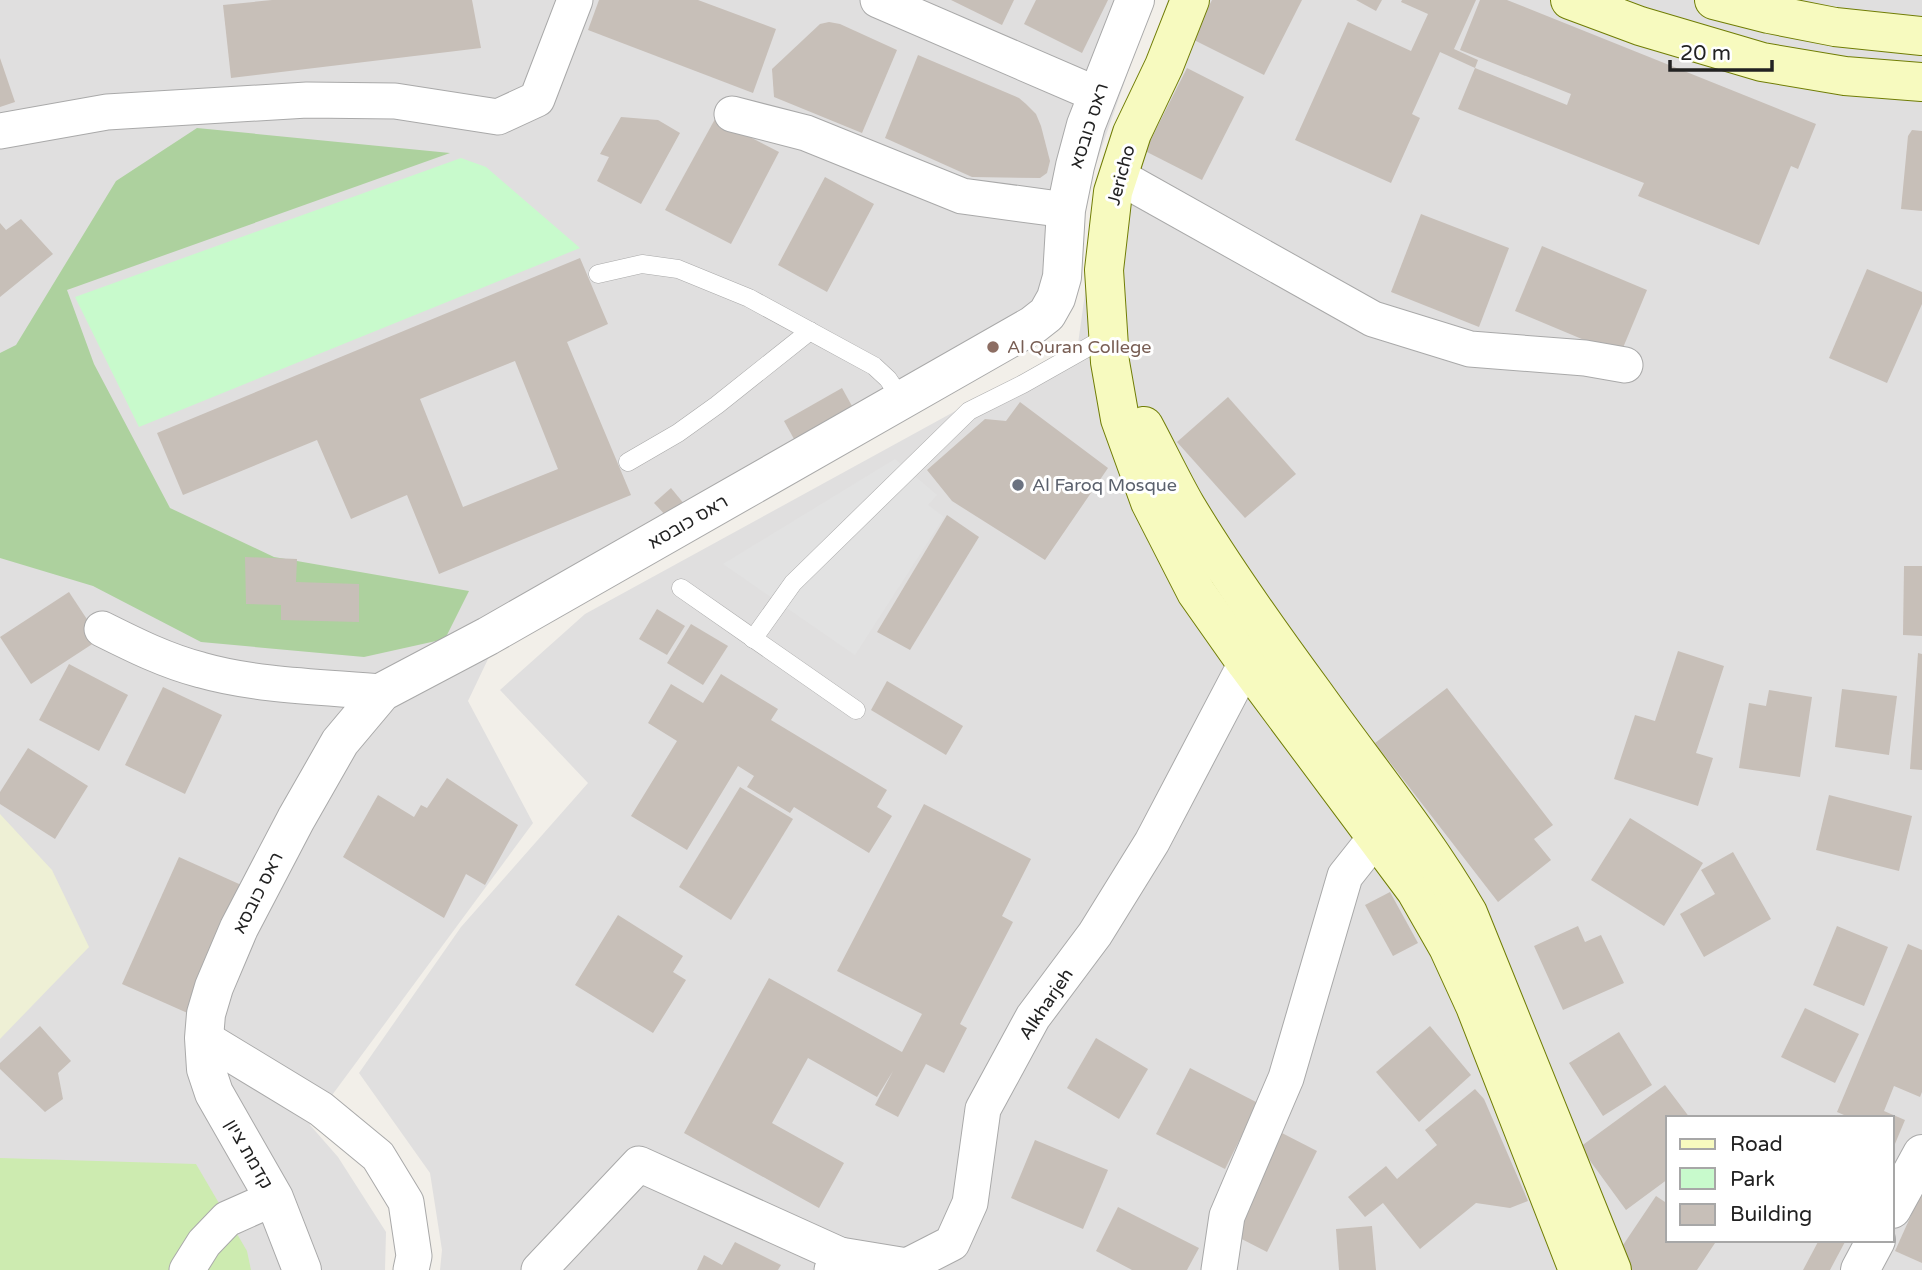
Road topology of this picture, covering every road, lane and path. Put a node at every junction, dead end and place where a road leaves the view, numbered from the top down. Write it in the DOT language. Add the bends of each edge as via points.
graph roads {
  1 [pos="575,0"];
  2 [pos="877,0"];
  3 [pos="1135,0"];
  4 [pos="1190,0"];
  5 [pos="1570,0"];
  6 [pos="1714,0"];
  7 [pos="1922,36"];
  8 [pos="1922,82"];
  9 [pos="1098,95"];
  10 [pos="732,114"];
  11 [pos="0,131"];
  12 [pos="1118,176"];
  13 [pos="1066,210"];
  14 [pos="598,274"];
  15 [pos="810,331"];
  16 [pos="1109,349"];
  17 [pos="1625,365"];
  18 [pos="902,400"];
  19 [pos="628,462"];
  20 [pos="681,588"];
  21 [pos="102,629"];
  22 [pos="753,639"];
  23 [pos="1246,663"];
  24 [pos="382,692"];
  25 [pos="856,710"];
  26 [pos="1391,828"];
  27 [pos="204,1038"];
  28 [pos="1922,1154"];
  29 [pos="274,1198"];
  30 [pos="1894,1205"];
  31 [pos="1875,1242"];
  32 [pos="945,1260"];
  33 [pos="836,1262"];
  34 [pos="187,1270"];
  35 [pos="302,1270"];
  36 [pos="411,1270"];
  37 [pos="538,1270"];
  38 [pos="1219,1270"];
  39 [pos="1578,1270"];
  40 [pos="1612,1270"];
  41 [pos="1860,1270"];
  1 -- 11 [label="street" via="537,99 498,117 395,101 307,100 107,111"];
  2 -- 9 [label="street"];
  3 -- 9 [label="street, ראס כובסא"];
  4 -- 12 [label="main road, Jericho"];
  5 -- 8 [label="main road" via="1762,62 1845,76"];
  6 -- 7 [label="main road" via="1835,27"];
  9 -- 13 [label="street, ראס כובסא" via="1086,125"];
  10 -- 13 [label="street" via="806,133 962,196"];
  12 -- 16 [label="main road, Jericho" via="1104,270"];
  12 -- 17 [label="street" via="1373,318 1470,349"];
  13 -- 18 [label="street, ראס כובסא" via="1062,277 1047,314"];
  14 -- 15 [label="lane" via="642,264 678,270 749,298"];
  15 -- 18 [label="lane" via="874,366"];
  15 -- 19 [label="lane" via="717,405"];
  16 -- 22 [label="lane" via="969,411 793,583"];
  16 -- 23 [label="main road, Jericho" via="1120,419 1150,502 1196,592"];
  16 -- 26 [label="main road" via="1186,506 1314,695"];
  18 -- 24 [label="street, ראס כובסא"];
  20 -- 22 [label="lane"];
  21 -- 24 [label="street" via="147,652 201,671 264,682"];
  22 -- 25 [label="lane"];
  23 -- 26 [label="main road, Jericho"];
  23 -- 32 [label="street, Alkharjeh" via="1152,842 1095,934 1033,1017 983,1109 970,1203"];
  24 -- 27 [label="street, ראס כובסא" via="340,742 239,928 214,987"];
  26 -- 38 [label="street" via="1345,876 1286,1078 1227,1216"];
  26 -- 39 [label="main road" via="1416,891 1470,995"];
  26 -- 40 [label="main road" via="1448,878 1468,913"];
  27 -- 29 [label="street, קדמת ציון" via="206,1069 214,1093"];
  27 -- 36 [label="street" via="321,1109 378,1156 405,1202 414,1256"];
  28 -- 30 [label="street"];
  29 -- 34 [label="street" via="226,1219"];
  29 -- 35 [label="street, קדמת ציון"];
  31 -- 41 [label="street"];
  32 -- 33 [label="street, Alkharjeh" via="907,1266"];
  33 -- 37 [label="street, Alkharjeh" via="639,1164"];
}
